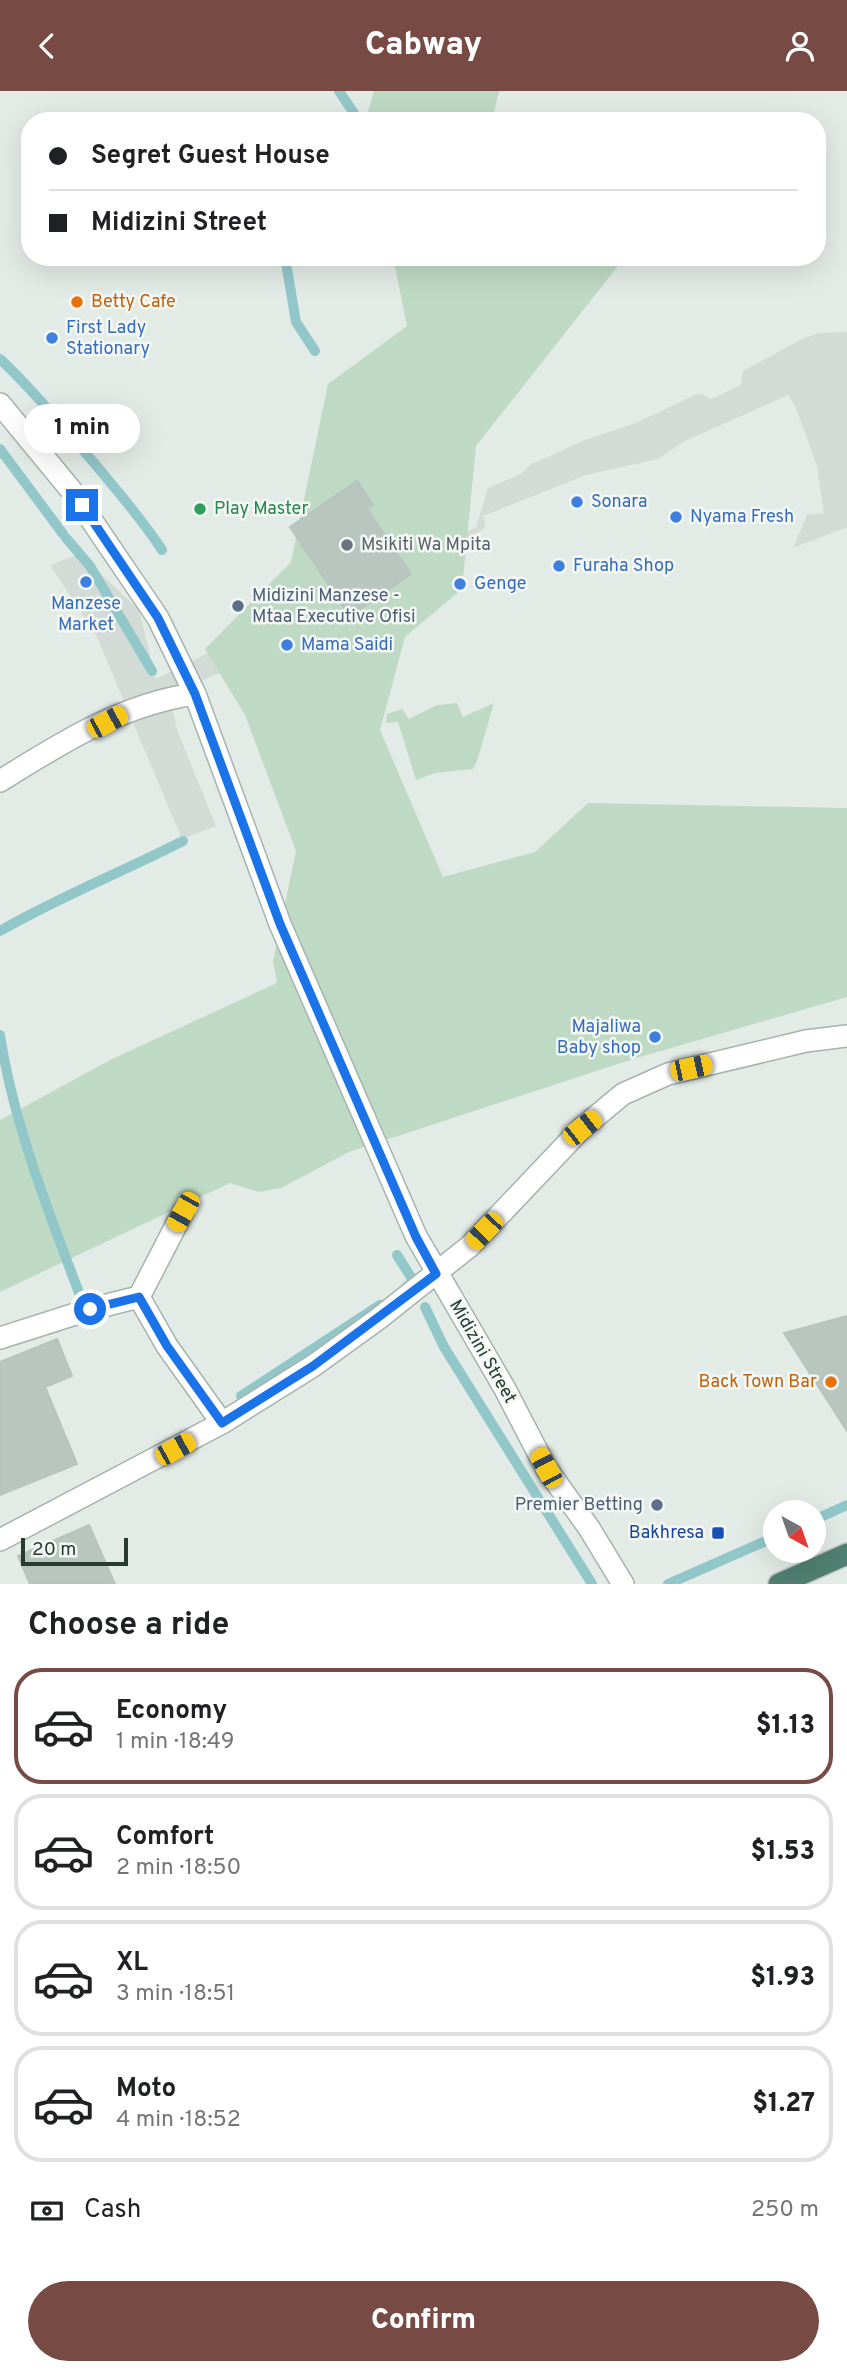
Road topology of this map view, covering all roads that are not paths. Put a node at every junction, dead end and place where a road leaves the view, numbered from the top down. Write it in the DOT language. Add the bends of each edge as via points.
graph roads {
  1 [pos="0,404"];
  2 [pos="195,694"];
  3 [pos="0,781"];
  4 [pos="847,1036"];
  5 [pos="183,1212"];
  6 [pos="436,1274"];
  7 [pos="139,1297"];
  8 [pos="0,1338"];
  9 [pos="222,1423"];
  10 [pos="0,1540"];
  11 [pos="847,1554"];
  12 [pos="623,1584"];
  13 [pos="779,1584"];
  1 -- 2 [label="street, Midizini Street" via="104,536 158,618"];
  2 -- 3 [label="street" via="136,706 61,742"];
  2 -- 6 [label="street, Midizini Street" via="280,924"];
  4 -- 6 [label="street" via="806,1041 668,1074 623,1094 582,1128 470,1246"];
  5 -- 7 [label="street"];
  6 -- 9 [label="street" via="313,1366"];
  6 -- 12 [label="street, Midizini Street" via="546,1468"];
  7 -- 8 [label="street"];
  7 -- 9 [label="street" via="167,1346"];
  9 -- 10 [label="street"];
  11 -- 13 [label="highway"];
}
